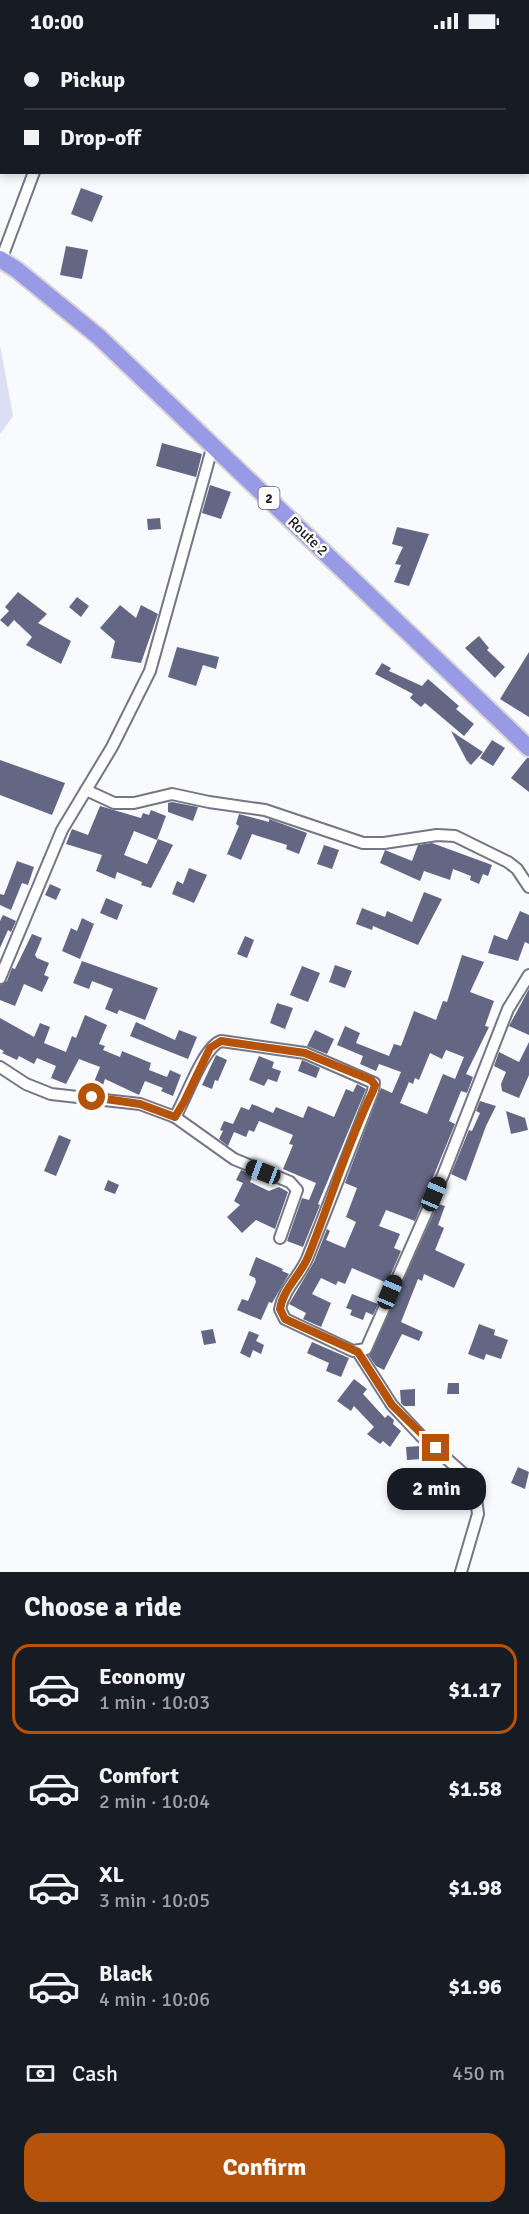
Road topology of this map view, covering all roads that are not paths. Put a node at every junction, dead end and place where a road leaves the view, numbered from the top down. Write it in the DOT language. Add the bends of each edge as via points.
graph roads {
  1 [pos="33,174"];
  2 [pos="1,260"];
  3 [pos="213,445"];
  4 [pos="529,748"];
  5 [pos="86,790"];
  6 [pos="529,887"];
  7 [pos="529,975"];
  8 [pos="0,978"];
  9 [pos="0,1067"];
  10 [pos="175,1117"];
  11 [pos="280,1238"];
  12 [pos="358,1352"];
  13 [pos="461,1572"];
  1 -- 2 [label="street"];
  2 -- 3 [label="highway, Route 2 / 2" via="99,338"];
  3 -- 4 [label="highway, Route 2 / 2"];
  3 -- 5 [label="street" via="150,671"];
  5 -- 6 [label="street" via="114,803 134,803 172,794 265,810 363,843 455,836 517,868"];
  5 -- 8 [label="street" via="62,830"];
  7 -- 12 [label="street" via="508,1008 442,1175 366,1349"];
  9 -- 10 [label="street" via="51,1094 140,1104"];
  10 -- 11 [label="street" via="234,1159 296,1187"];
  10 -- 12 [label="street" via="210,1048 221,1041 305,1053 374,1083 307,1259 298,1278 287,1289 280,1309 285,1319"];
  12 -- 13 [label="street" via="392,1405 474,1483 478,1514"];
}
